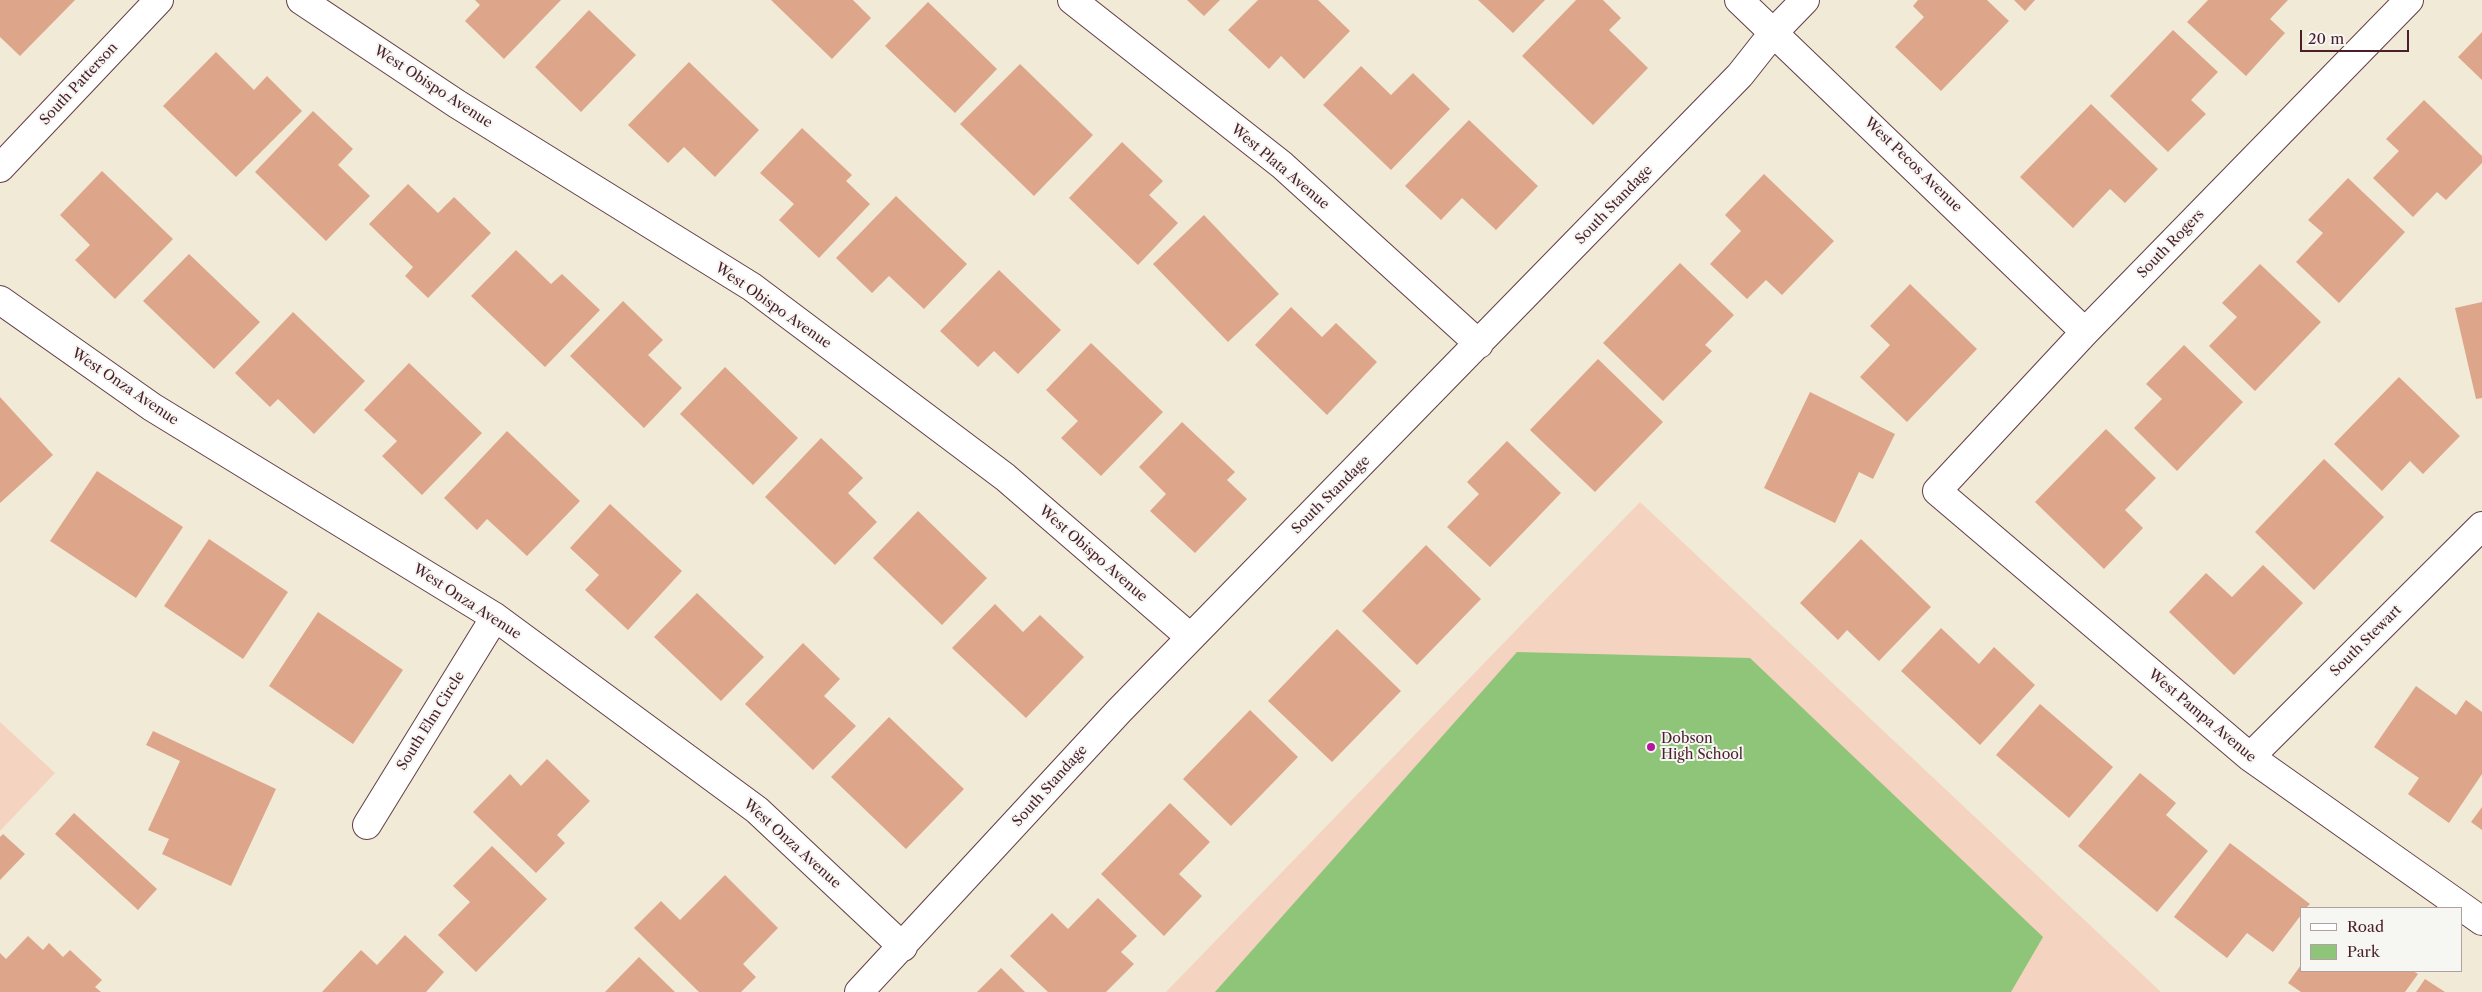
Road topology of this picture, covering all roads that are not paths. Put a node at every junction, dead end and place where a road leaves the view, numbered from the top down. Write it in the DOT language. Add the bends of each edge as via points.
graph roads {
  1 [pos="159,0"];
  2 [pos="301,0"];
  3 [pos="1072,0"];
  4 [pos="1740,0"];
  5 [pos="1805,0"];
  6 [pos="2409,0"];
  7 [pos="1774,32"];
  8 [pos="0,168"];
  9 [pos="0,300"];
  10 [pos="2085,332"];
  11 [pos="1479,344"];
  12 [pos="1937,491"];
  13 [pos="2482,526"];
  14 [pos="495,617"];
  15 [pos="1190,637"];
  16 [pos="2250,757"];
  17 [pos="367,825"];
  18 [pos="2482,921"];
  19 [pos="903,947"];
  20 [pos="859,992"];
  1 -- 8 [label="street, South Patterson"];
  2 -- 15 [label="street, West Obispo Avenue" via="457,104 752,287 1005,477"];
  3 -- 11 [label="street, West Plata Avenue" via="1282,165"];
  4 -- 7 [label="street, West Pecos Avenue"];
  5 -- 7 [label="street, South Standage"];
  6 -- 10 [label="street, South Rogers"];
  7 -- 10 [label="street, West Pecos Avenue"];
  7 -- 11 [label="street, South Standage" via="1740,75"];
  9 -- 14 [label="street, West Onza Avenue" via="152,407"];
  10 -- 12 [label="street, South Rogers"];
  11 -- 15 [label="street, South Standage"];
  12 -- 16 [label="street, West Pampa Avenue"];
  13 -- 16 [label="street, South Stewart"];
  14 -- 17 [label="street, South Elm Circle"];
  14 -- 19 [label="street, West Onza Avenue" via="757,810"];
  15 -- 19 [label="street, South Standage"];
  16 -- 18 [label="street, West Pampa Avenue"];
  19 -- 20 [label="street, South Standage"];
}
